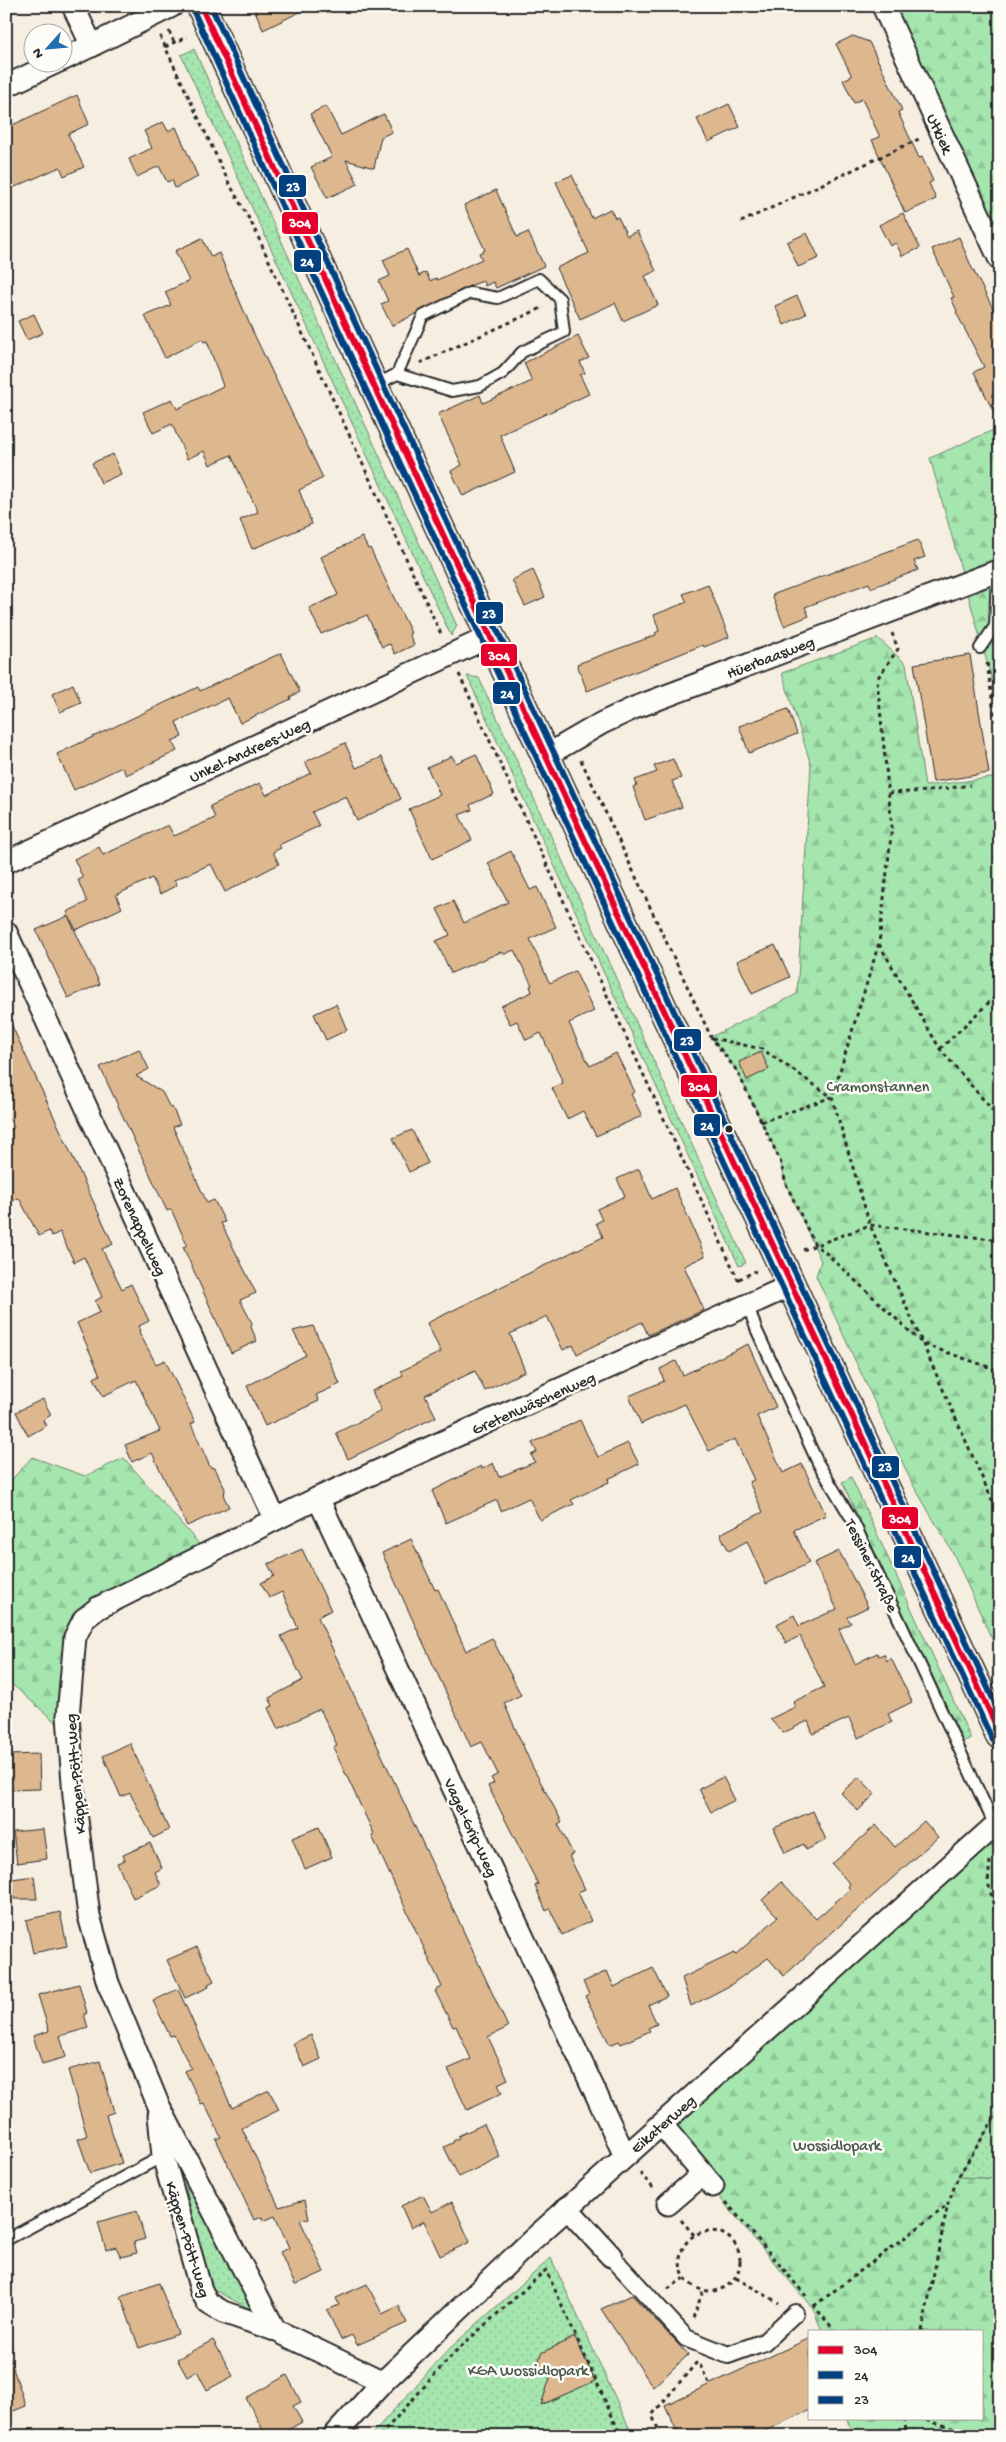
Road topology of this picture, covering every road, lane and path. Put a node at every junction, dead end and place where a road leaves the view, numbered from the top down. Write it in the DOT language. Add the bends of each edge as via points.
graph roads {
  1 [pos="73,6"];
  2 [pos="172,6"];
  3 [pos="201,6"];
  4 [pos="883,6"];
  5 [pos="92,46"];
  6 [pos="72,55"];
  7 [pos="36,72"];
  8 [pos="6,86"];
  9 [pos="940,129"];
  10 [pos="741,222"];
  11 [pos="1000,260"];
  12 [pos="560,299"];
  13 [pos="386,380"];
  14 [pos="999,571"];
  15 [pos="885,613"];
  16 [pos="491,636"];
  17 [pos="982,645"];
  18 [pos="997,733"];
  19 [pos="571,741"];
  20 [pos="547,755"];
  21 [pos="970,784"];
  22 [pos="888,793"];
  23 [pos="6,862"];
  24 [pos="6,932"];
  25 [pos="879,944"];
  26 [pos="1000,992"];
  27 [pos="711,1038"];
  28 [pos="940,1049"];
  29 [pos="832,1097"];
  30 [pos="1000,1119"];
  31 [pos="762,1122"];
  32 [pos="870,1225"];
  33 [pos="1000,1240"];
  34 [pos="792,1285"];
  35 [pos="748,1306"];
  36 [pos="923,1344"];
  37 [pos="1000,1370"];
  38 [pos="318,1498"];
  39 [pos="1000,1518"];
  40 [pos="275,1519"];
  41 [pos="1000,1735"];
  42 [pos="992,1835"];
  43 [pos="1000,1932"];
  44 [pos="158,2104"];
  45 [pos="1000,2109"];
  46 [pos="662,2125"];
  47 [pos="163,2156"];
  48 [pos="625,2156"];
  49 [pos="708,2180"];
  50 [pos="668,2204"];
  51 [pos="948,2204"];
  52 [pos="567,2208"];
  53 [pos="6,2240"];
  54 [pos="611,2256"];
  55 [pos="736,2278"];
  56 [pos="814,2306"];
  57 [pos="795,2313"];
  58 [pos="275,2330"];
  59 [pos="834,2330"];
  60 [pos="922,2330"];
  61 [pos="698,2360"];
  62 [pos="383,2382"];
  63 [pos="906,2420"];
  64 [pos="926,2420"];
  65 [pos="334,2436"];
  66 [pos="380,2436"];
  67 [pos="621,2436"];
  68 [pos="661,2436"];
  69 [pos="906,2436"];
  70 [pos="978,2436"];
  1 -- 5 [label="street"];
  2 -- 5 [label="street"];
  3 -- 13 [label="main road"];
  4 -- 9 [label="street, Utkiek"];
  5 -- 6 [label="street"];
  7 -- 8 [label="street"];
  9 -- 10 [label="path"];
  9 -- 11 [label="street, Utkiek"];
  12 -- 13 [label="path"];
  12 -- 13 [label="lane" via="539,279 498,298 470,293 423,316"];
  12 -- 13 [label="lane" via="564,332 522,352 503,373 480,386 452,391"];
  13 -- 16 [label="main road"];
  14 -- 15 [label="street, Hüerbaasweg"];
  14 -- 17 [label="lane" via="996,626"];
  15 -- 19 [label="street, Hüerbaasweg" via="634,708"];
  15 -- 22 [label="path" via="898,649 877,679"];
  16 -- 20 [label="main road"];
  16 -- 23 [label="street, Unkel-Andrees-Weg"];
  17 -- 18 [label="path"];
  19 -- 20 [label="street, Hüerbaasweg"];
  19 -- 27 [label="path"];
  20 -- 34 [label="main road"];
  21 -- 22 [label="path" via="930,791"];
  22 -- 25 [label="path" via="892,827"];
  24 -- 40 [label="street, Zorenappelweg"];
  25 -- 28 [label="path"];
  25 -- 29 [label="path"];
  26 -- 28 [label="path"];
  27 -- 29 [label="path" via="762,1049"];
  27 -- 31 [label="path" via="737,1071"];
  28 -- 30 [label="path"];
  29 -- 31 [label="path"];
  29 -- 32 [label="path"];
  31 -- 36 [label="path" via="815,1245"];
  32 -- 33 [label="path"];
  32 -- 36 [label="path"];
  34 -- 35 [label="street, Gretenwäschenweg"];
  34 -- 41 [label="main road"];
  35 -- 38 [label="street, Gretenwäschenweg"];
  35 -- 42 [label="lane, Tessiner Straße" via="818,1462 854,1523"];
  36 -- 37 [label="path"];
  36 -- 39 [label="path"];
  38 -- 40 [label="street, Gretenwäschenweg"];
  38 -- 48 [label="street, Vagel-Grip-Weg"];
  40 -- 44 [label="street, Käppen-Pött-Weg" via="98,1608 84,1619 75,1637 68,1716 89,1916 108,1983"];
  42 -- 43 [label="path" via="988,1882"];
  42 -- 46 [label="street, Eikaterweg"];
  44 -- 47 [label="street, Käppen-Pött-Weg"];
  44 -- 58 [label="street, Käppen-Pött-Weg"];
  45 -- 51 [label="path" via="958,2177"];
  46 -- 48 [label="street, Eikaterweg"];
  46 -- 49 [label="street"];
  47 -- 53 [label="lane"];
  47 -- 58 [label="street, Käppen-Pött-Weg" via="201,2290 208,2303 223,2312"];
  48 -- 52 [label="street, Eikaterweg"];
  49 -- 50 [label="street"];
  49 -- 56 [label="path"];
  51 -- 56 [label="path"];
  51 -- 60 [label="path"];
  52 -- 54 [label="street"];
  52 -- 62 [label="street, Eikaterweg"];
  54 -- 57 [label="street" via="686,2338 728,2355 764,2342"];
  55 -- 55 [label="path" via="741,2259 734,2241 719,2230 700,2231 684,2242 678,2260 684,2278 703,2291 715,2292"];
  55 -- 57 [label="path"];
  56 -- 59 [label="path"];
  58 -- 62 [label="street, Käppen-Pött-Weg"];
  61 -- 68 [label="path" via="652,2415"];
  62 -- 65 [label="street, Eikaterweg"];
  63 -- 69 [label="path"];
  64 -- 70 [label="path"];
  66 -- 67 [label="path" via="456,2351 546,2270"];
}
